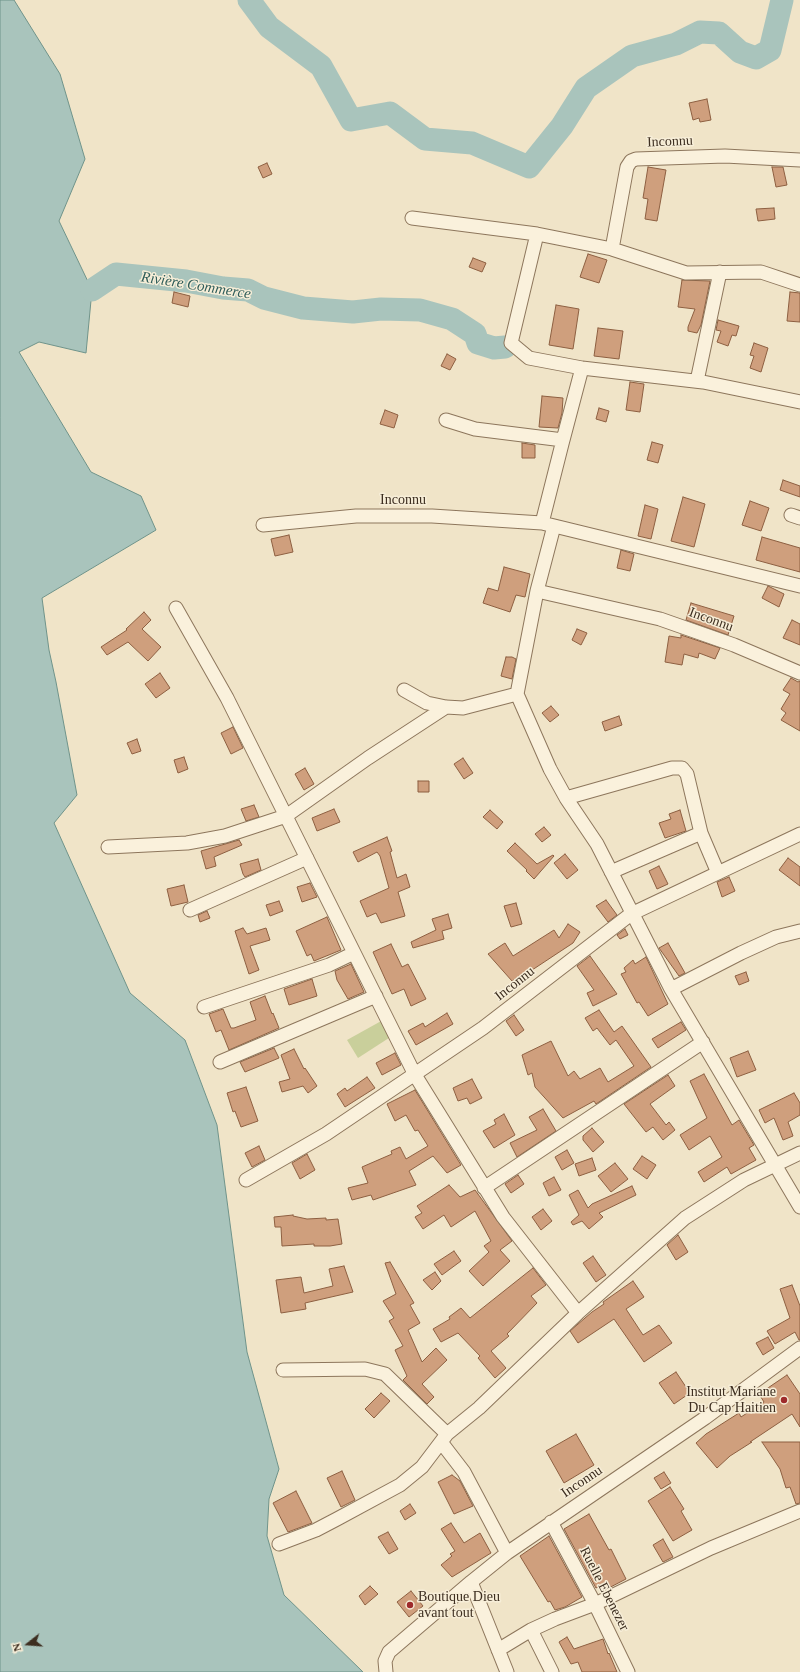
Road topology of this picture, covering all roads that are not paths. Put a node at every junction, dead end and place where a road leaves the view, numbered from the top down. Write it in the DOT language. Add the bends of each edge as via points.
graph roads {
  1 [pos="800,160"];
  2 [pos="412,218"];
  3 [pos="537,234"];
  4 [pos="612,249"];
  5 [pos="720,272"];
  6 [pos="800,285"];
  7 [pos="582,368"];
  8 [pos="697,381"];
  9 [pos="800,402"];
  10 [pos="446,420"];
  11 [pos="563,440"];
  12 [pos="548,524"];
  13 [pos="264,525"];
  14 [pos="800,586"];
  15 [pos="537,591"];
  16 [pos="176,608"];
  17 [pos="800,673"];
  18 [pos="404,690"];
  19 [pos="517,694"];
  20 [pos="446,707"];
  21 [pos="566,798"];
  22 [pos="286,816"];
  23 [pos="701,833"];
  24 [pos="800,834"];
  25 [pos="108,847"];
  26 [pos="307,858"];
  27 [pos="611,872"];
  28 [pos="718,873"];
  29 [pos="190,910"];
  30 [pos="631,914"];
  31 [pos="800,931"];
  32 [pos="354,953"];
  33 [pos="671,990"];
  34 [pos="376,996"];
  35 [pos="204,1007"];
  36 [pos="703,1042"];
  37 [pos="220,1062"];
  38 [pos="415,1075"];
  39 [pos="800,1153"];
  40 [pos="775,1164"];
  41 [pos="246,1180"];
  42 [pos="484,1188"];
  43 [pos="800,1207"];
  44 [pos="578,1313"];
  45 [pos="800,1348"];
  46 [pos="283,1370"];
  47 [pos="444,1438"];
  48 [pos="800,1511"];
  49 [pos="551,1522"];
  50 [pos="279,1544"];
  51 [pos="507,1553"];
  52 [pos="471,1582"];
  53 [pos="595,1604"];
  54 [pos="531,1630"];
  55 [pos="498,1650"];
  56 [pos="386,1672"];
  57 [pos="508,1672"];
  58 [pos="552,1672"];
  59 [pos="628,1672"];
  1 -- 4 [label="street, Inconnu" via="725,156 636,159 627,168"];
  2 -- 3 [label="street"];
  3 -- 4 [label="street"];
  3 -- 7 [label="street" via="511,343 529,358"];
  4 -- 5 [label="street" via="686,273"];
  5 -- 6 [label="street" via="762,272"];
  5 -- 8 [label="street"];
  7 -- 8 [label="street"];
  7 -- 11 [label="street"];
  8 -- 9 [label="street"];
  10 -- 11 [label="street" via="476,429"];
  11 -- 12 [label="street"];
  12 -- 13 [label="street, Inconnu" via="432,516 356,516"];
  12 -- 14 [label="street, Inconnu"];
  12 -- 15 [label="street"];
  15 -- 17 [label="street, Inconnu" via="660,619 734,645"];
  15 -- 19 [label="street"];
  16 -- 22 [label="street" via="227,698"];
  18 -- 20 [label="street" via="427,703"];
  19 -- 20 [label="street" via="463,708"];
  19 -- 21 [label="street" via="550,769"];
  20 -- 22 [label="street"];
  21 -- 23 [label="street" via="672,768 682,768 687,774"];
  21 -- 27 [label="street" via="597,844"];
  22 -- 25 [label="street" via="225,836 187,842"];
  22 -- 26 [label="street"];
  23 -- 27 [label="street"];
  23 -- 28 [label="street"];
  24 -- 28 [label="street, Inconnu"];
  26 -- 29 [label="street"];
  26 -- 32 [label="street"];
  27 -- 30 [label="street"];
  28 -- 30 [label="street, Inconnu"];
  30 -- 33 [label="street"];
  30 -- 38 [label="street, Inconnu" via="483,1028"];
  31 -- 33 [label="street" via="776,937 741,953"];
  32 -- 34 [label="street"];
  32 -- 35 [label="street" via="329,966"];
  33 -- 36 [label="street"];
  34 -- 37 [label="street"];
  34 -- 38 [label="street"];
  36 -- 40 [label="street"];
  36 -- 42 [label="street"];
  38 -- 41 [label="street, Inconnu" via="326,1134"];
  38 -- 42 [label="street"];
  39 -- 40 [label="street"];
  40 -- 43 [label="street"];
  40 -- 44 [label="street" via="744,1180 685,1218"];
  42 -- 44 [label="street" via="503,1217"];
  44 -- 47 [label="street"];
  45 -- 49 [label="street, Inconnu" via="705,1418"];
  46 -- 47 [label="street" via="365,1369 385,1374"];
  47 -- 50 [label="street" via="422,1467 400,1485 316,1530"];
  47 -- 51 [label="street"];
  48 -- 53 [label="street" via="711,1548"];
  49 -- 51 [label="street, Inconnu"];
  49 -- 53 [label="street, Ruelle Ebenezer"];
  51 -- 52 [label="street, Inconnu"];
  52 -- 55 [label="street"];
  52 -- 56 [label="street, Inconnu" via="389,1652 385,1661"];
  53 -- 54 [label="street"];
  53 -- 59 [label="street, Ruelle Ebenezer"];
  54 -- 55 [label="street"];
  54 -- 58 [label="street"];
  55 -- 57 [label="street"];
}
